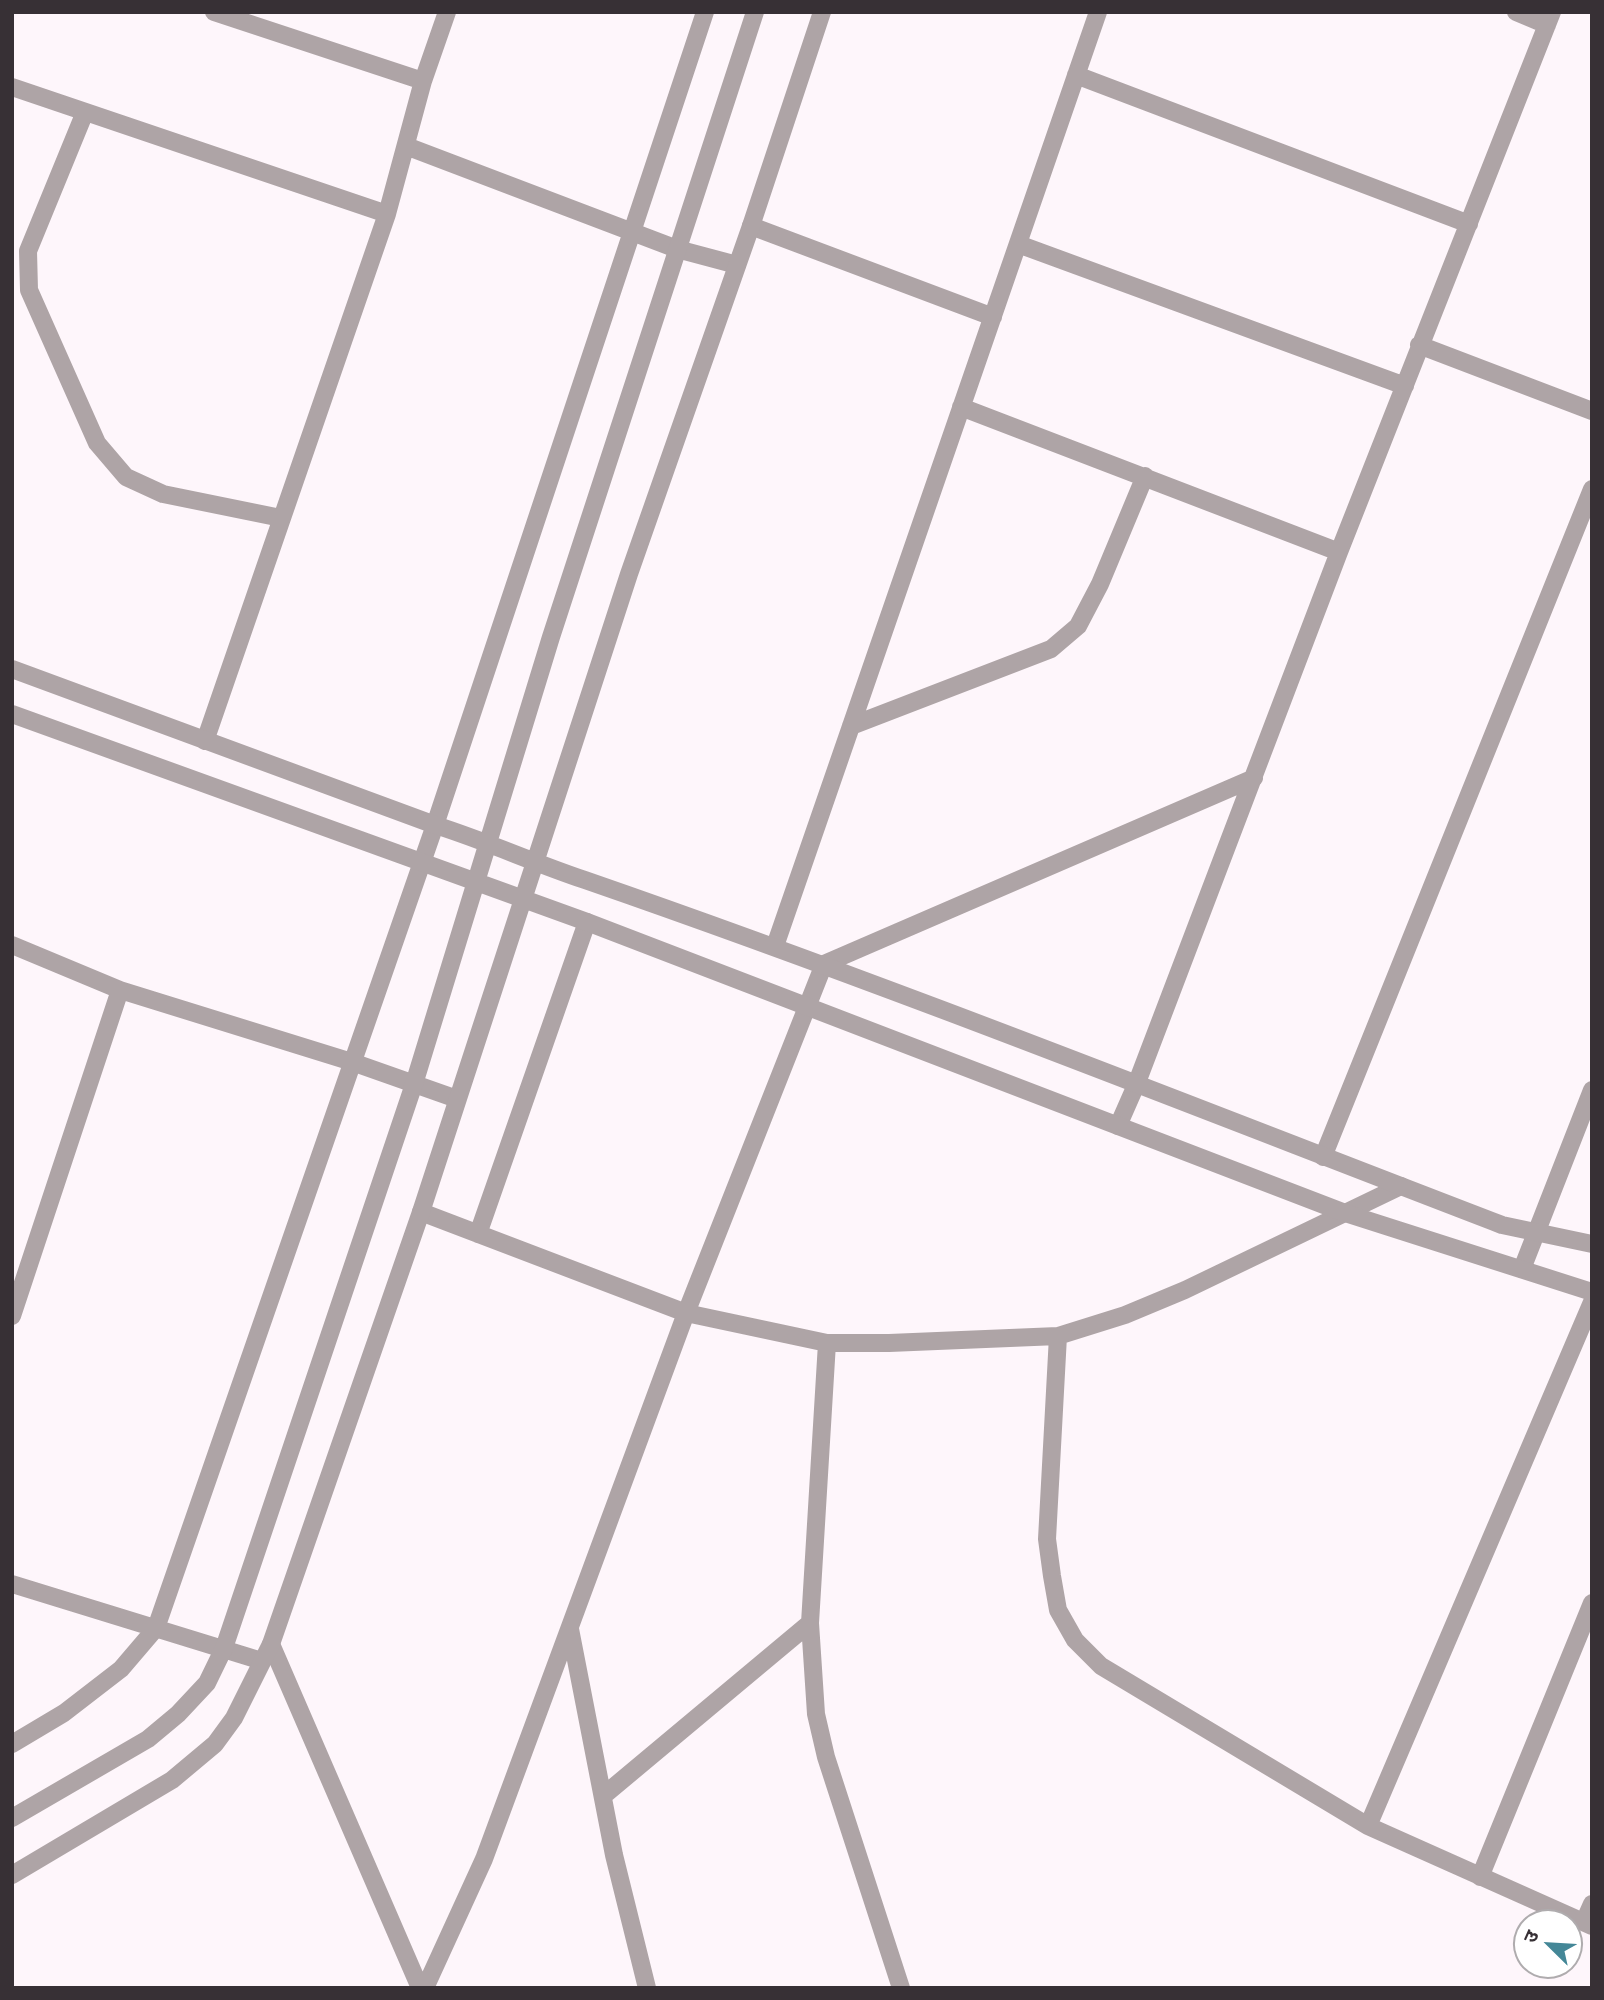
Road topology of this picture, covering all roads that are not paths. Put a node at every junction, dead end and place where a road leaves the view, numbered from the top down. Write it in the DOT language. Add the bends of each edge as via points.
graph roads {
  1 [pos="214,12"];
  2 [pos="447,12"];
  3 [pos="705,12"];
  4 [pos="755,12"];
  5 [pos="822,12"];
  6 [pos="1098,12"];
  7 [pos="1516,12"];
  8 [pos="1549,19"];
  9 [pos="1076,75"];
  10 [pos="423,81"];
  11 [pos="12,88"];
  12 [pos="85,112"];
  13 [pos="407,146"];
  14 [pos="387,214"];
  15 [pos="1469,224"];
  16 [pos="751,226"];
  17 [pos="632,230"];
  18 [pos="1018,244"];
  19 [pos="677,249"];
  20 [pos="737,265"];
  21 [pos="993,317"];
  22 [pos="1419,345"];
  23 [pos="1405,386"];
  24 [pos="961,407"];
  25 [pos="1592,411"];
  26 [pos="1144,476"];
  27 [pos="1592,489"];
  28 [pos="281,518"];
  29 [pos="1339,552"];
  30 [pos="12,669"];
  31 [pos="12,714"];
  32 [pos="851,726"];
  33 [pos="205,741"];
  34 [pos="1254,778"];
  35 [pos="435,825"];
  36 [pos="487,841"];
  37 [pos="421,861"];
  38 [pos="534,862"];
  39 [pos="475,881"];
  40 [pos="522,898"];
  41 [pos="587,922"];
  42 [pos="12,944"];
  43 [pos="775,946"];
  44 [pos="824,964"];
  45 [pos="120,990"];
  46 [pos="808,1006"];
  47 [pos="352,1062"];
  48 [pos="414,1084"];
  49 [pos="1136,1085"];
  50 [pos="1592,1090"];
  51 [pos="457,1099"];
  52 [pos="1118,1125"];
  53 [pos="1323,1157"];
  54 [pos="1401,1186"];
  55 [pos="421,1212"];
  56 [pos="1345,1213"];
  57 [pos="1537,1232"];
  58 [pos="478,1234"];
  59 [pos="1592,1244"];
  60 [pos="1521,1269"];
  61 [pos="1592,1292"];
  62 [pos="1592,1302"];
  63 [pos="686,1313"];
  64 [pos="12,1316"];
  65 [pos="1058,1336"];
  66 [pos="827,1343"];
  67 [pos="12,1584"];
  68 [pos="1592,1603"];
  69 [pos="810,1623"];
  70 [pos="570,1627"];
  71 [pos="156,1628"];
  72 [pos="271,1644"];
  73 [pos="224,1648"];
  74 [pos="262,1661"];
  75 [pos="12,1744"];
  76 [pos="603,1797"];
  77 [pos="12,1818"];
  78 [pos="1368,1826"];
  79 [pos="12,1875"];
  80 [pos="1480,1877"];
  81 [pos="1592,1903"];
  82 [pos="1588,1924"];
  83 [pos="423,1988"];
  84 [pos="647,1988"];
  85 [pos="901,1988"];
  1 -- 10 [label="street"];
  2 -- 10 [label="street"];
  3 -- 17 [label="street"];
  4 -- 19 [label="street"];
  5 -- 16 [label="street"];
  6 -- 9 [label="street"];
  7 -- 8 [label="street"];
  8 -- 15 [label="street"];
  9 -- 15 [label="street"];
  9 -- 18 [label="street"];
  10 -- 13 [label="street"];
  11 -- 12 [label="street"];
  12 -- 14 [label="street"];
  12 -- 28 [label="street" via="29,251 29,290 97,443 126,477 163,494"];
  13 -- 14 [label="street"];
  13 -- 17 [label="street"];
  14 -- 28 [label="street"];
  15 -- 22 [label="street"];
  16 -- 20 [label="street"];
  16 -- 21 [label="street"];
  17 -- 19 [label="street"];
  17 -- 35 [label="street"];
  18 -- 21 [label="street"];
  18 -- 23 [label="street"];
  19 -- 20 [label="street"];
  19 -- 36 [label="street"];
  20 -- 38 [label="street"];
  21 -- 24 [label="street"];
  22 -- 23 [label="street"];
  22 -- 25 [label="street"];
  23 -- 29 [label="street"];
  24 -- 26 [label="street"];
  24 -- 32 [label="street"];
  26 -- 29 [label="street"];
  26 -- 32 [label="street" via="1078,626 1052,649"];
  27 -- 53 [label="street"];
  28 -- 33 [label="street"];
  29 -- 34 [label="street"];
  30 -- 33 [label="street"];
  31 -- 37 [label="street"];
  32 -- 43 [label="street"];
  33 -- 35 [label="street"];
  34 -- 44 [label="street"];
  34 -- 49 [label="street"];
  35 -- 36 [label="street"];
  35 -- 37 [label="street"];
  36 -- 38 [label="street"];
  36 -- 39 [label="street"];
  37 -- 39 [label="street"];
  37 -- 47 [label="street"];
  38 -- 40 [label="street"];
  38 -- 43 [label="street"];
  39 -- 40 [label="street"];
  39 -- 48 [label="street"];
  40 -- 41 [label="street"];
  40 -- 51 [label="street"];
  41 -- 46 [label="street"];
  41 -- 58 [label="street"];
  42 -- 45 [label="street"];
  43 -- 44 [label="street"];
  44 -- 46 [label="street"];
  44 -- 49 [label="street"];
  45 -- 47 [label="street"];
  45 -- 64 [label="street"];
  46 -- 52 [label="street"];
  46 -- 63 [label="street"];
  47 -- 48 [label="street"];
  47 -- 71 [label="street"];
  48 -- 51 [label="street"];
  48 -- 73 [label="street"];
  49 -- 52 [label="street"];
  49 -- 53 [label="street"];
  50 -- 57 [label="street"];
  51 -- 55 [label="street"];
  52 -- 56 [label="street"];
  53 -- 54 [label="street"];
  54 -- 56 [label="street"];
  54 -- 57 [label="street" via="1502,1225"];
  55 -- 58 [label="street"];
  55 -- 72 [label="street"];
  56 -- 60 [label="street"];
  56 -- 65 [label="street" via="1185,1290"];
  57 -- 59 [label="street"];
  57 -- 60 [label="street"];
  58 -- 63 [label="street"];
  60 -- 61 [label="street"];
  62 -- 78 [label="street"];
  63 -- 66 [label="street"];
  63 -- 70 [label="street"];
  65 -- 66 [label="street"];
  65 -- 78 [label="street" via="1047,1539 1058,1610 1075,1640 1101,1666"];
  66 -- 69 [label="street"];
  67 -- 71 [label="street"];
  68 -- 80 [label="street"];
  69 -- 76 [label="street"];
  69 -- 85 [label="street" via="816,1714 826,1757"];
  70 -- 76 [label="street"];
  70 -- 83 [label="street" via="484,1860"];
  71 -- 73 [label="street"];
  71 -- 75 [label="street" via="121,1669 64,1713"];
  72 -- 74 [label="street"];
  72 -- 83 [label="street"];
  73 -- 74 [label="street"];
  73 -- 77 [label="street" via="207,1683 148,1739"];
  74 -- 79 [label="street" via="234,1718 215,1744 172,1780"];
  76 -- 84 [label="street"];
  78 -- 80 [label="street"];
  80 -- 82 [label="street"];
  81 -- 82 [label="street"];
}
